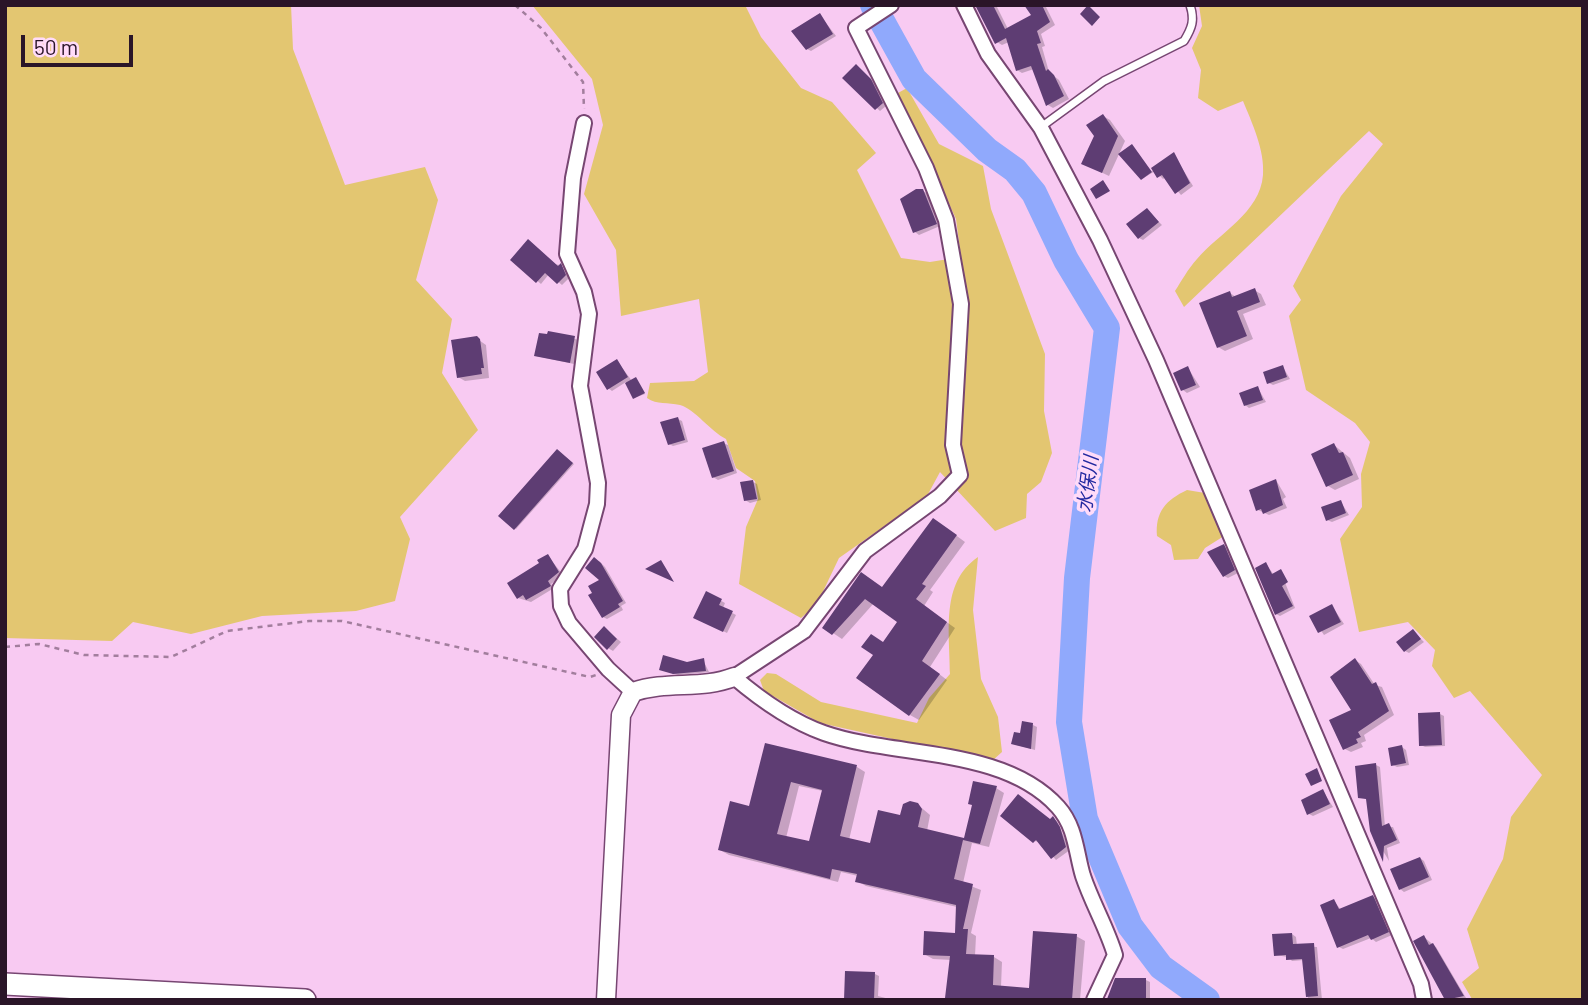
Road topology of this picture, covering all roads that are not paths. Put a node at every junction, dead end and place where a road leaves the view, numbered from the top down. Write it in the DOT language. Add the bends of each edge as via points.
graph roads {
  1 [pos="964,5"];
  2 [pos="1190,5"];
  3 [pos="891,6"];
  4 [pos="584,123"];
  5 [pos="1041,128"];
  6 [pos="734,677"];
  7 [pos="633,692"];
  8 [pos="5,984"];
  9 [pos="305,1000"];
  10 [pos="606,1000"];
  11 [pos="1094,1000"];
  12 [pos="1424,1000"];
  1 -- 5 [label="street" via="995,65"];
  2 -- 5 [label="lane" via="1192,29 1184,41 1104,81"];
  3 -- 6 [label="street" via="856,28 926,168 946,220 961,304 953,445 960,475 940,496 865,551 804,631"];
  4 -- 7 [label="street" via="573,178 567,254 589,314 580,386 598,483 597,504 585,549 559,589 569,623"];
  5 -- 12 [label="street" via="1156,360"];
  6 -- 7 [label="street" via="719,683 656,684"];
  6 -- 11 [label="street" via="763,701 825,733 994,768 1058,807 1069,824 1083,876 1115,955"];
  7 -- 10 [label="street" via="621,715"];
  8 -- 9 [label="main road"];
}
